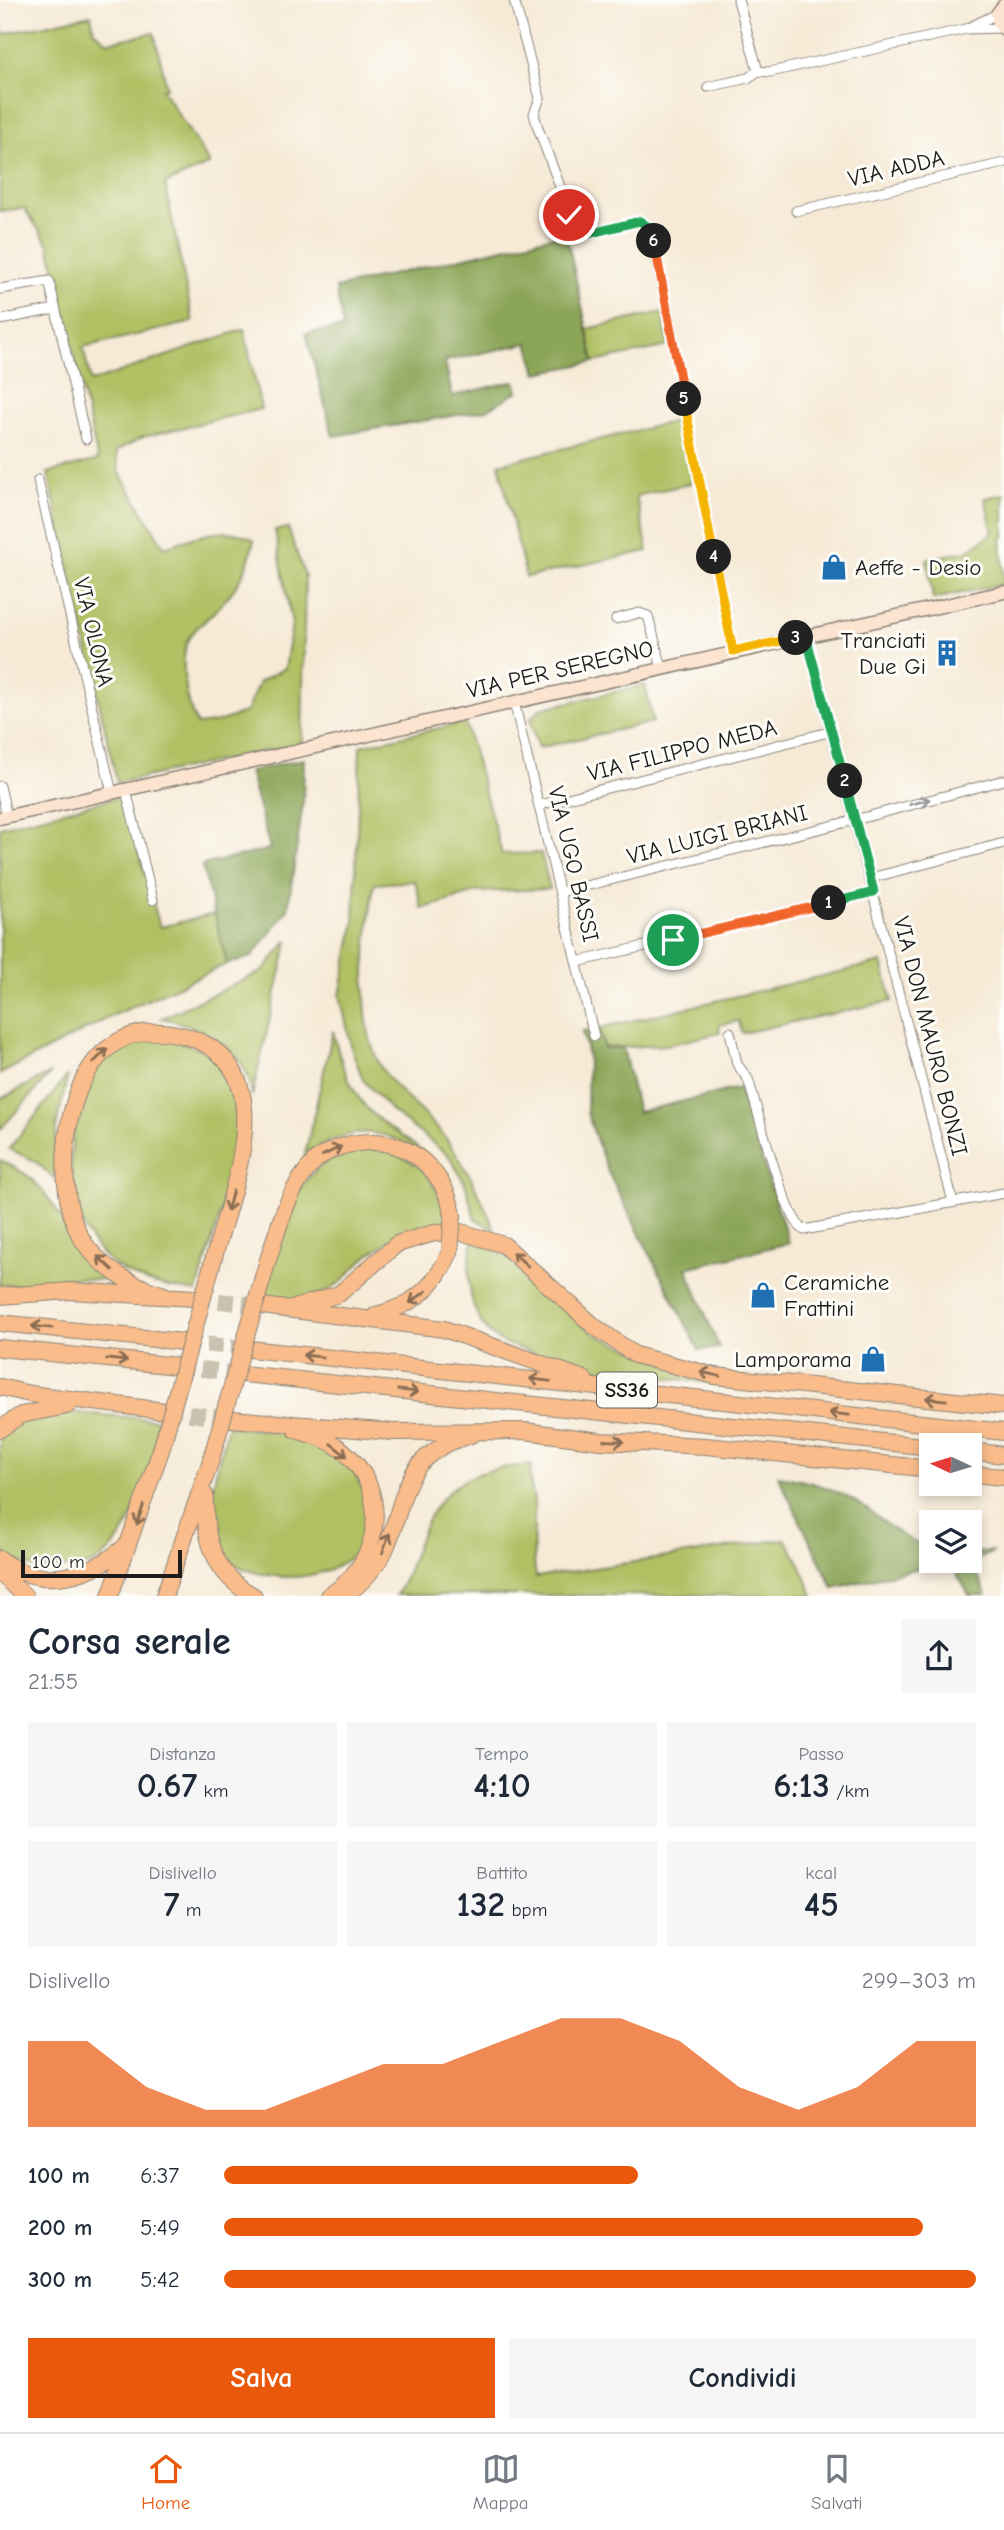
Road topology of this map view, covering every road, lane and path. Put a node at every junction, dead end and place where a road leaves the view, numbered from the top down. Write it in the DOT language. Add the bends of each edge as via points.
graph roads {
  1 [pos="515,0"];
  2 [pos="738,0"];
  3 [pos="1000,7"];
  4 [pos="1003,28"];
  5 [pos="967,29"];
  6 [pos="758,71"];
  7 [pos="708,87"];
  8 [pos="1004,163"];
  9 [pos="796,211"];
  10 [pos="0,289"];
  11 [pos="55,309"];
  12 [pos="0,320"];
  13 [pos="86,439"];
  14 [pos="38,480"];
  15 [pos="1004,592"];
  16 [pos="617,619"];
  17 [pos="806,636"];
  18 [pos="733,651"];
  19 [pos="662,668"];
  20 [pos="514,702"];
  21 [pos="833,731"];
  22 [pos="1004,780"];
  23 [pos="0,786"];
  24 [pos="126,790"];
  25 [pos="112,793"];
  26 [pos="540,805"];
  27 [pos="3,818"];
  28 [pos="855,820"];
  29 [pos="1004,843"];
  30 [pos="871,878"];
  31 [pos="561,892"];
  32 [pos="874,892"];
  33 [pos="153,900"];
  34 [pos="577,962"];
  35 [pos="730,1032"];
  36 [pos="594,1036"];
  37 [pos="1004,1193"];
  38 [pos="953,1202"];
  39 [pos="164,1295"];
  40 [pos="0,1296"];
  41 [pos="195,1298"];
  42 [pos="261,1306"];
  43 [pos="291,1308"];
  44 [pos="366,1317"];
  45 [pos="0,1323"];
  46 [pos="183,1342"];
  47 [pos="0,1348"];
  48 [pos="250,1349"];
  49 [pos="177,1366"];
  50 [pos="243,1374"];
  51 [pos="0,1387"];
  52 [pos="609,1388"];
  53 [pos="119,1406"];
  54 [pos="1004,1406"];
  55 [pos="165,1411"];
  56 [pos="230,1419"];
  57 [pos="253,1421"];
  58 [pos="0,1429"];
  59 [pos="485,1431"];
  60 [pos="1004,1432"];
  61 [pos="919,1446"];
  62 [pos="982,1452"];
  63 [pos="1004,1455"];
  64 [pos="919,1468"];
  65 [pos="982,1475"];
  66 [pos="1004,1477"];
  67 [pos="206,1479"];
  68 [pos="130,1542"];
  69 [pos="0,1559"];
  70 [pos="0,1573"];
  71 [pos="24,1595"];
  72 [pos="110,1595"];
  73 [pos="164,1595"];
  74 [pos="254,1595"];
  75 [pos="328,1595"];
  76 [pos="345,1595"];
  1 -- 18 [label="street" via="540,98 534,114 572,223 584,235 640,221 651,229"];
  2 -- 6 [label="street"];
  3 -- 4 [label="street"];
  3 -- 5 [label="street"];
  4 -- 5 [label="street"];
  5 -- 6 [label="street"];
  6 -- 7 [label="street" via="748,78"];
  8 -- 9 [label="street, VIA ADDA"];
  10 -- 11 [label="street" via="49,281"];
  11 -- 12 [label="street"];
  11 -- 13 [label="street"];
  14 -- 25 [label="street, VIA OLONA"];
  15 -- 17 [label="street, VIA PER SEREGNO"];
  16 -- 19 [label="street" via="639,613 648,616"];
  17 -- 18 [label="street, VIA PER SEREGNO"];
  17 -- 21 [label="street, VIA DON MAURO BONZI"];
  18 -- 19 [label="street, VIA PER SEREGNO"];
  19 -- 20 [label="street, VIA PER SEREGNO"];
  20 -- 24 [label="street, VIA PER SEREGNO"];
  20 -- 26 [label="street, VIA UGO BASSI"];
  21 -- 26 [label="street, VIA FILIPPO MEDA"];
  21 -- 28 [label="street, VIA DON MAURO BONZI"];
  28 -- 22 [label="street, VIA LUIGI BRIANI, one-way"];
  23 -- 27 [label="street"];
  24 -- 25 [label="street, VIA PER SEREGNO"];
  24 -- 33 [label="street"];
  25 -- 27 [label="street, VIA PER SEREGNO"];
  26 -- 31 [label="street, VIA UGO BASSI"];
  28 -- 30 [label="street, VIA DON MAURO BONZI"];
  28 -- 31 [label="street, VIA LUIGI BRIANI"];
  29 -- 30 [label="street"];
  30 -- 32 [label="street, VIA DON MAURO BONZI"];
  31 -- 34 [label="street, VIA UGO BASSI"];
  32 -- 34 [label="street"];
  32 -- 38 [label="street, VIA DON MAURO BONZI"];
  34 -- 36 [label="street, VIA UGO BASSI"];
  35 -- 38 [label="street" via="737,1064 748,1079 797,1226 804,1230"];
  37 -- 38 [label="street"];
  39 -- 40 [label="highway" via="70,1291"];
  39 -- 41 [label="highway"];
  39 -- 68 [label="highway, one-way, bridge" via="141,1289 104,1264 84,1242 72,1217 66,1186 71,1111 80,1084 104,1051 121,1039 158,1031 197,1040 232,1069 245,1112 243,1152 161,1450"];
  42 -- 43 [label="highway"];
  43 -- 44 [label="highway"];
  54 -- 43 [label="highway, one-way" via="725,1377 635,1355 594,1326 504,1245 461,1233 434,1233 397,1244 339,1294"];
  44 -- 52 [label="highway" via="444,1329"];
  67 -- 44 [label="highway, one-way, bridge" via="288,1200 316,1160 350,1144 389,1143 409,1151 439,1177 453,1215 450,1252 427,1290 391,1311"];
  46 -- 45 [label="highway, one-way"];
  47 -- 49 [label="highway, one-way"];
  52 -- 48 [label="highway, SS36, one-way"];
  50 -- 61 [label="highway, SS36, one-way"];
  51 -- 53 [label="highway"];
  60 -- 52 [label="highway, SS36, one-way"];
  53 -- 55 [label="highway"];
  53 -- 58 [label="highway" via="44,1408 21,1415"];
  56 -- 57 [label="highway"];
  57 -- 59 [label="highway" via="393,1432"];
  57 -- 75 [label="highway, one-way" via="324,1439 360,1468 371,1489 376,1514 373,1541 363,1564 348,1582"];
  59 -- 64 [label="highway, one-way" via="705,1446"];
  76 -- 59 [label="highway, one-way" via="372,1572 385,1550 412,1473 460,1438"];
  62 -- 63 [label="highway"];
  65 -- 66 [label="highway"];
  67 -- 73 [label="highway"];
  67 -- 74 [label="highway" via="205,1527 210,1551 237,1587"];
  68 -- 69 [label="highway" via="95,1569 72,1576 24,1573"];
  68 -- 72 [label="highway"];
  70 -- 71 [label="highway"];
}
